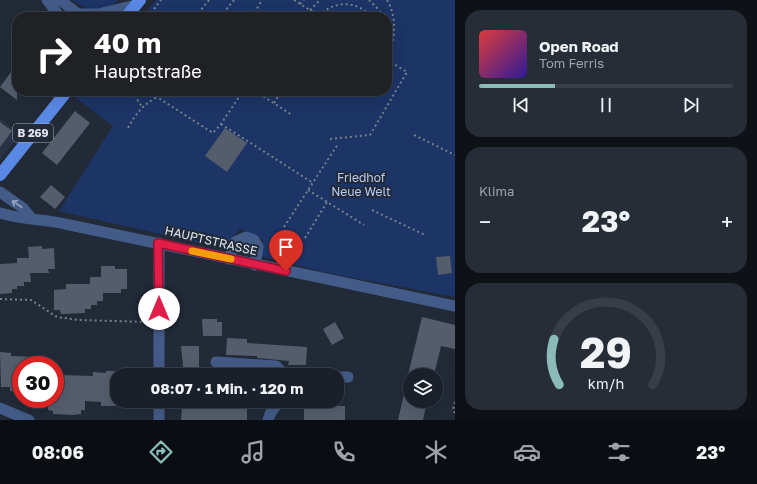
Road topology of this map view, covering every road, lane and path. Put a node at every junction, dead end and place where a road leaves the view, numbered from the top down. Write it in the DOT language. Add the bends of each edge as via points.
graph roads {
  1 [pos="47,0"];
  2 [pos="60,0"];
  3 [pos="161,0"];
  4 [pos="209,0"];
  5 [pos="234,0"];
  6 [pos="262,0"];
  7 [pos="294,0"];
  8 [pos="304,0"];
  9 [pos="320,0"];
  10 [pos="369,0"];
  11 [pos="387,0"];
  12 [pos="138,2"];
  13 [pos="300,4"];
  14 [pos="310,10"];
  15 [pos="56,12"];
  16 [pos="75,12"];
  17 [pos="106,12"];
  18 [pos="130,12"];
  19 [pos="153,12"];
  20 [pos="199,12"];
  21 [pos="224,12"];
  22 [pos="255,12"];
  23 [pos="313,12"];
  24 [pos="322,12"];
  25 [pos="366,12"];
  26 [pos="380,12"];
  27 [pos="391,12"];
  28 [pos="392,19"];
  29 [pos="392,47"];
  30 [pos="392,63"];
  31 [pos="63,96"];
  32 [pos="136,96"];
  33 [pos="239,96"];
  34 [pos="263,96"];
  35 [pos="278,96"];
  36 [pos="157,97"];
  37 [pos="274,103"];
  38 [pos="142,107"];
  39 [pos="292,114"];
  40 [pos="221,124"];
  41 [pos="128,128"];
  42 [pos="414,135"];
  43 [pos="330,139"];
  44 [pos="338,144"];
  45 [pos="455,155"];
  46 [pos="0,175"];
  47 [pos="313,183"];
  48 [pos="308,190"];
  49 [pos="0,192"];
  50 [pos="327,202"];
  51 [pos="372,210"];
  52 [pos="0,213"];
  53 [pos="31,218"];
  54 [pos="364,225"];
  55 [pos="284,228"];
  56 [pos="426,235"];
  57 [pos="305,238"];
  58 [pos="158,243"];
  59 [pos="229,259"];
  60 [pos="255,265"];
  61 [pos="0,299"];
  62 [pos="455,306"];
  63 [pos="159,322"];
  64 [pos="216,362"];
  65 [pos="159,368"];
  66 [pos="278,368"];
  67 [pos="455,402"];
  68 [pos="0,408"];
  69 [pos="159,408"];
  70 [pos="272,408"];
  71 [pos="455,413"];
  72 [pos="29,420"];
  73 [pos="159,420"];
  74 [pos="268,420"];
  1 -- 15 [label="street"];
  2 -- 16 [label="street"];
  3 -- 19 [label="path"];
  4 -- 20 [label="path"];
  5 -- 21 [label="path"];
  6 -- 22 [label="path"];
  7 -- 13 [label="path"];
  8 -- 13 [label="path"];
  9 -- 14 [label="path"];
  10 -- 26 [label="path"];
  11 -- 27 [label="path"];
  12 -- 17 [label="street"];
  12 -- 18 [label="main road"];
  13 -- 14 [label="path"];
  14 -- 23 [label="path"];
  24 -- 25 [label="path" via="335,3 348,2 361,6"];
  28 -- 29 [label="path"];
  30 -- 43 [label="path" via="407,72 370,135"];
  31 -- 46 [label="main road, B 269"];
  32 -- 38 [label="path"];
  33 -- 40 [label="path"];
  34 -- 37 [label="path"];
  35 -- 37 [label="path"];
  36 -- 38 [label="path"];
  36 -- 40 [label="path" via="213,133"];
  37 -- 39 [label="path"];
  38 -- 41 [label="path"];
  40 -- 47 [label="path"];
  42 -- 45 [label="path"];
  44 -- 47 [label="path"];
  47 -- 48 [label="path"];
  48 -- 50 [label="path"];
  48 -- 55 [label="path"];
  53 -- 49 [label="street, one-way" via="23,208"];
  50 -- 54 [label="path"];
  50 -- 57 [label="path"];
  51 -- 56 [label="path"];
  52 -- 53 [label="street, HAUPTSTRASSE" via="18,218"];
  53 -- 58 [label="street, HAUPTSTRASSE"];
  58 -- 59 [label="street, HAUPTSTRASSE"];
  58 -- 63 [label="street"];
  59 -- 60 [label="street, HAUPTSTRASSE"];
  59 -- 60 [label="street" via="235,242 246,237 254,240 258,247"];
  60 -- 62 [label="street, HAUPTSTRASSE"];
  61 -- 63 [label="path" via="31,300 57,318"];
  63 -- 65 [label="street"];
  64 -- 66 [label="street"];
  67 -- 71 [label="path"];
  68 -- 72 [label="street"];
  69 -- 73 [label="street"];
  70 -- 74 [label="street"];
}
